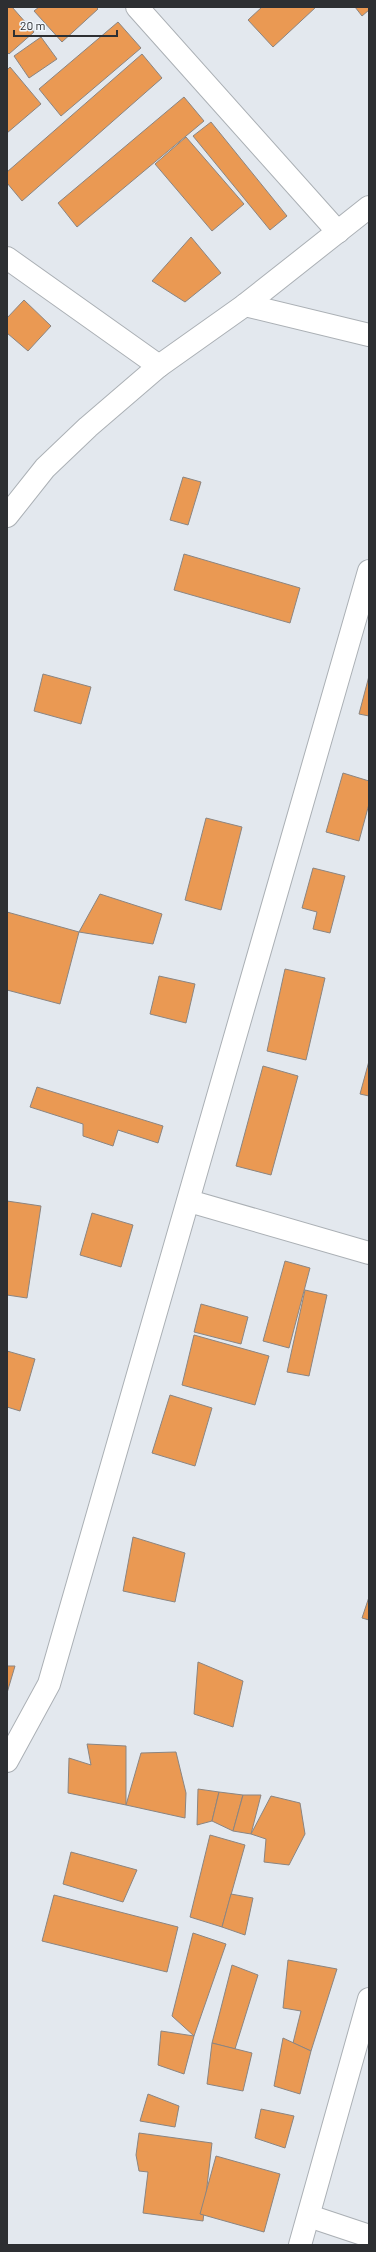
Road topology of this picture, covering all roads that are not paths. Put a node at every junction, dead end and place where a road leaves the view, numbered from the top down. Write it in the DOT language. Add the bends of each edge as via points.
graph roads {
  1 [pos="137,7"];
  2 [pos="369,208"];
  3 [pos="338,232"];
  4 [pos="7,258"];
  5 [pos="245,305"];
  6 [pos="369,335"];
  7 [pos="159,366"];
  8 [pos="7,516"];
  9 [pos="369,571"];
  10 [pos="189,1201"];
  11 [pos="369,1253"];
  12 [pos="7,1761"];
  13 [pos="369,1999"];
  14 [pos="309,2216"];
  15 [pos="369,2236"];
  16 [pos="300,2245"];
  1 -- 3 [label="street"];
  2 -- 3 [label="street"];
  3 -- 5 [label="street"];
  4 -- 7 [label="street"];
  5 -- 6 [label="street"];
  5 -- 7 [label="street"];
  7 -- 8 [label="street" via="45,468"];
  9 -- 10 [label="street"];
  10 -- 11 [label="street"];
  10 -- 12 [label="street" via="49,1684"];
  13 -- 14 [label="street"];
  14 -- 15 [label="street"];
  14 -- 16 [label="street"];
}
